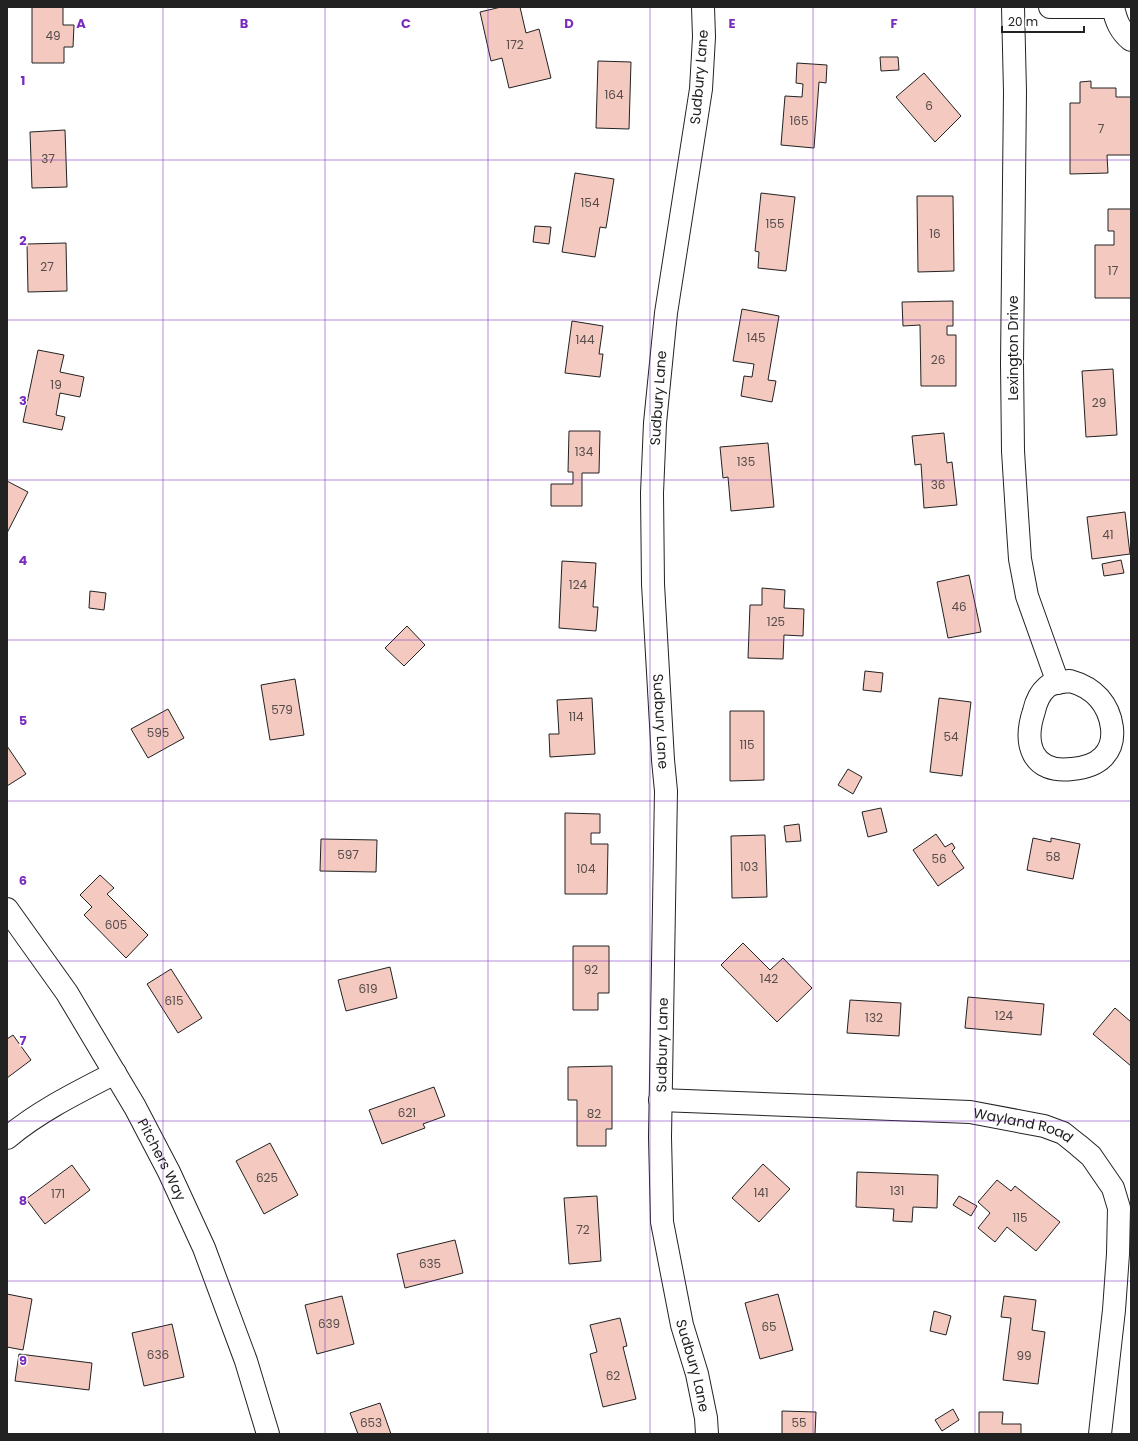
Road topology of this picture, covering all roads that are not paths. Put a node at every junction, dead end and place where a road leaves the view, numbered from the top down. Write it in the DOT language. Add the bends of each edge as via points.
graph roads {
  1 [pos="703,7"];
  2 [pos="720,7"];
  3 [pos="1013,7"];
  4 [pos="1050,7"];
  5 [pos="1113,7"];
  6 [pos="1131,40"];
  7 [pos="1058,683"];
  8 [pos="7,909"];
  9 [pos="115,1073"];
  10 [pos="660,1100"];
  11 [pos="7,1138"];
  12 [pos="268,1434"];
  13 [pos="707,1434"];
  14 [pos="1100,1434"];
  1 -- 2 [label="street"];
  1 -- 10 [label="street, Sudbury Lane" via="701,89 666,312 655,423 653,584 666,791"];
  3 -- 7 [label="street, Lexington Drive" via="1016,92 1012,363 1017,515 1020,559 1027,596"];
  4 -- 5 [label="street"];
  5 -- 6 [label="street" via="1116,23"];
  8 -- 9 [label="street, Pitchers Way" via="67,993"];
  9 -- 11 [label="street" via="64,1099"];
  9 -- 12 [label="street, Pitchers Way" via="169,1172 204,1248 246,1361"];
  10 -- 13 [label="street, Sudbury Lane" via="662,1222 682,1325 697,1374"];
  10 -- 14 [label="street, Wayland Road" via="970,1112 1044,1126 1063,1133 1078,1144 1091,1156 1113,1188 1119,1208 1114,1310"];
}
